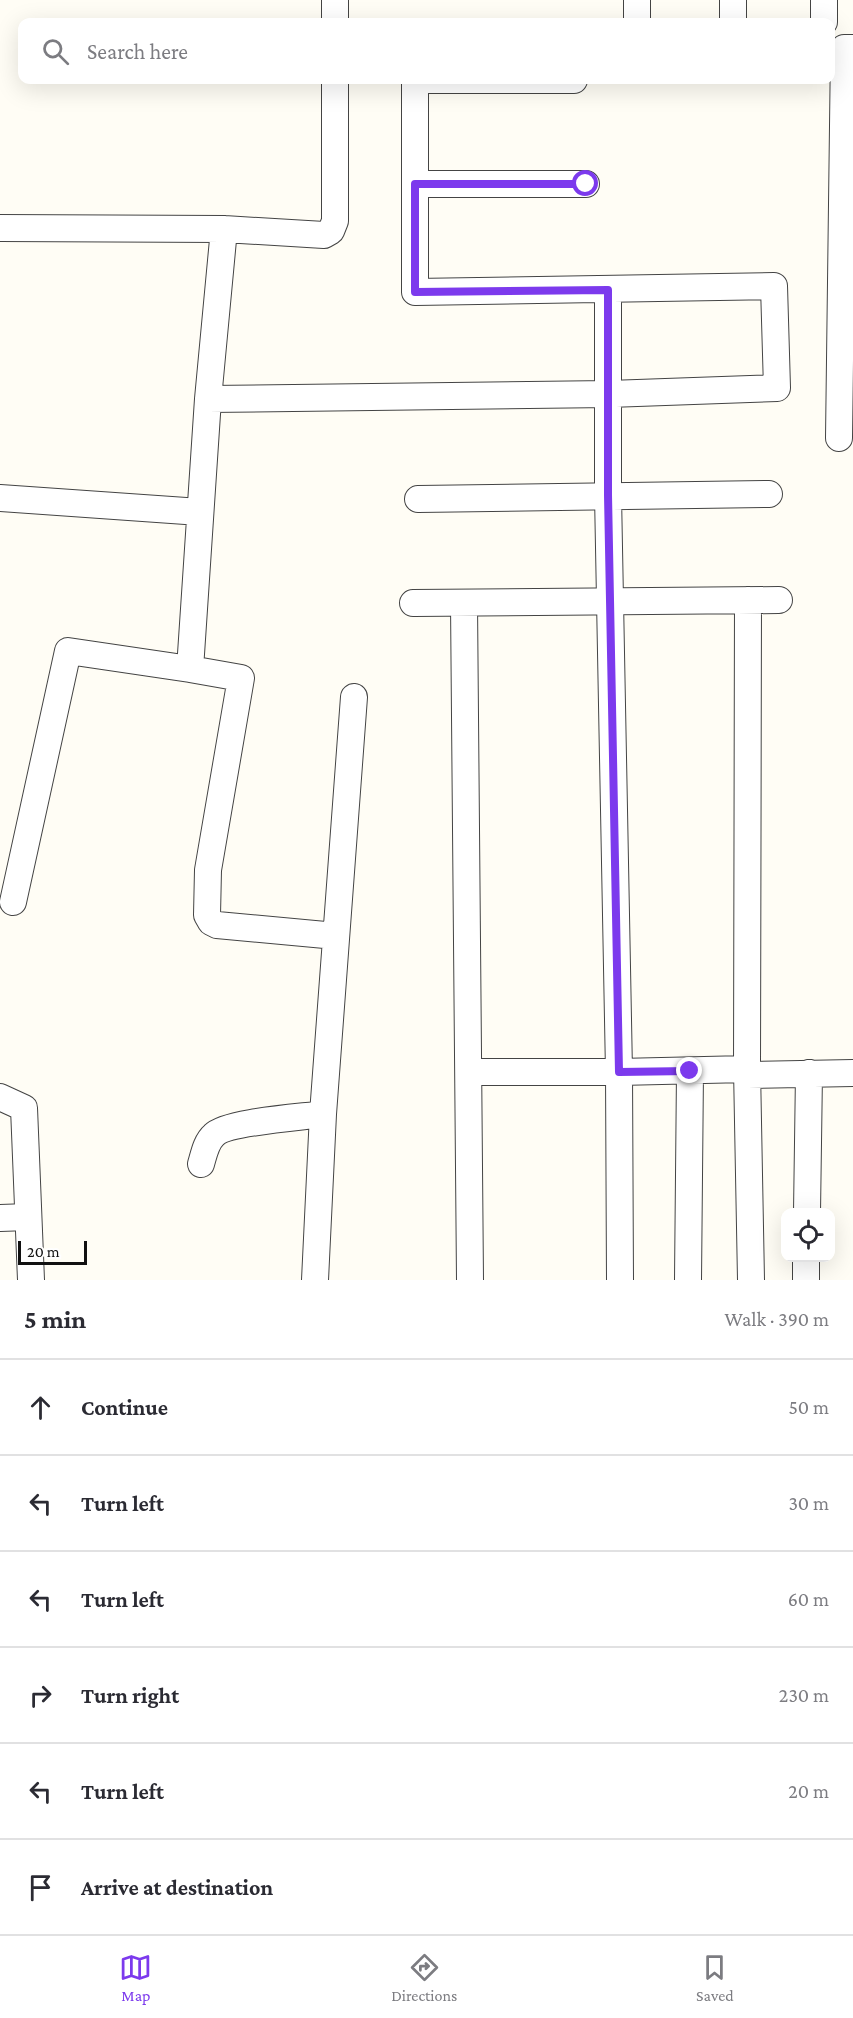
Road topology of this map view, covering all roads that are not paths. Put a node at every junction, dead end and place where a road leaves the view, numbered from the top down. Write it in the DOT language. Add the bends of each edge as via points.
graph roads {
  1 [pos="335,0"];
  2 [pos="637,0"];
  3 [pos="733,0"];
  4 [pos="824,0"];
  5 [pos="335,18"];
  6 [pos="637,18"];
  7 [pos="733,18"];
  8 [pos="824,18"];
  9 [pos="843,46"];
  10 [pos="335,84"];
  11 [pos="415,84"];
  12 [pos="415,184"];
  13 [pos="586,184"];
  14 [pos="0,228"];
  15 [pos="224,229"];
  16 [pos="608,290"];
  17 [pos="609,394"];
  18 [pos="208,399"];
  19 [pos="839,438"];
  20 [pos="769,494"];
  21 [pos="608,495"];
  22 [pos="0,498"];
  23 [pos="418,499"];
  24 [pos="200,512"];
  25 [pos="748,600"];
  26 [pos="778,600"];
  27 [pos="611,602"];
  28 [pos="413,603"];
  29 [pos="464,603"];
  30 [pos="190,669"];
  31 [pos="354,697"];
  32 [pos="13,902"];
  33 [pos="336,936"];
  34 [pos="690,1071"];
  35 [pos="469,1072"];
  36 [pos="619,1072"];
  37 [pos="748,1072"];
  38 [pos="809,1073"];
  39 [pos="853,1073"];
  40 [pos="0,1097"];
  41 [pos="323,1114"];
  42 [pos="201,1164"];
  43 [pos="807,1208"];
  44 [pos="28,1217"];
  45 [pos="0,1218"];
  46 [pos="806,1262"];
  47 [pos="31,1280"];
  48 [pos="315,1280"];
  49 [pos="470,1280"];
  50 [pos="620,1280"];
  51 [pos="688,1280"];
  52 [pos="751,1280"];
  53 [pos="806,1280"];
  1 -- 5 [label="street"];
  2 -- 6 [label="street"];
  3 -- 7 [label="street"];
  4 -- 8 [label="street"];
  9 -- 19 [label="street"];
  10 -- 15 [label="street" via="335,221 331,231 324,235"];
  11 -- 12 [label="street"];
  12 -- 13 [label="street"];
  12 -- 16 [label="street" via="415,292"];
  14 -- 15 [label="street"];
  15 -- 18 [label="street"];
  16 -- 17 [label="street"];
  16 -- 17 [label="street" via="774,286 777,387"];
  17 -- 18 [label="street"];
  17 -- 21 [label="street"];
  18 -- 24 [label="street"];
  20 -- 21 [label="street"];
  21 -- 23 [label="street"];
  21 -- 27 [label="street"];
  22 -- 24 [label="street"];
  24 -- 30 [label="street"];
  25 -- 26 [label="street"];
  25 -- 27 [label="street"];
  25 -- 37 [label="street"];
  27 -- 29 [label="street"];
  27 -- 36 [label="street"];
  28 -- 29 [label="street"];
  29 -- 35 [label="street"];
  30 -- 32 [label="street" via="68,651"];
  30 -- 33 [label="street" via="241,678 208,870 210,922"];
  31 -- 33 [label="street"];
  33 -- 41 [label="street"];
  34 -- 36 [label="street"];
  34 -- 37 [label="street"];
  34 -- 51 [label="street"];
  35 -- 36 [label="street"];
  35 -- 49 [label="street"];
  36 -- 50 [label="street"];
  37 -- 38 [label="street"];
  37 -- 52 [label="street"];
  38 -- 39 [label="street"];
  38 -- 43 [label="street"];
  40 -- 44 [label="street" via="24,1108"];
  41 -- 42 [label="street" via="235,1126 215,1133"];
  41 -- 48 [label="street"];
  44 -- 45 [label="street"];
  44 -- 47 [label="street"];
  46 -- 53 [label="street"];
}
